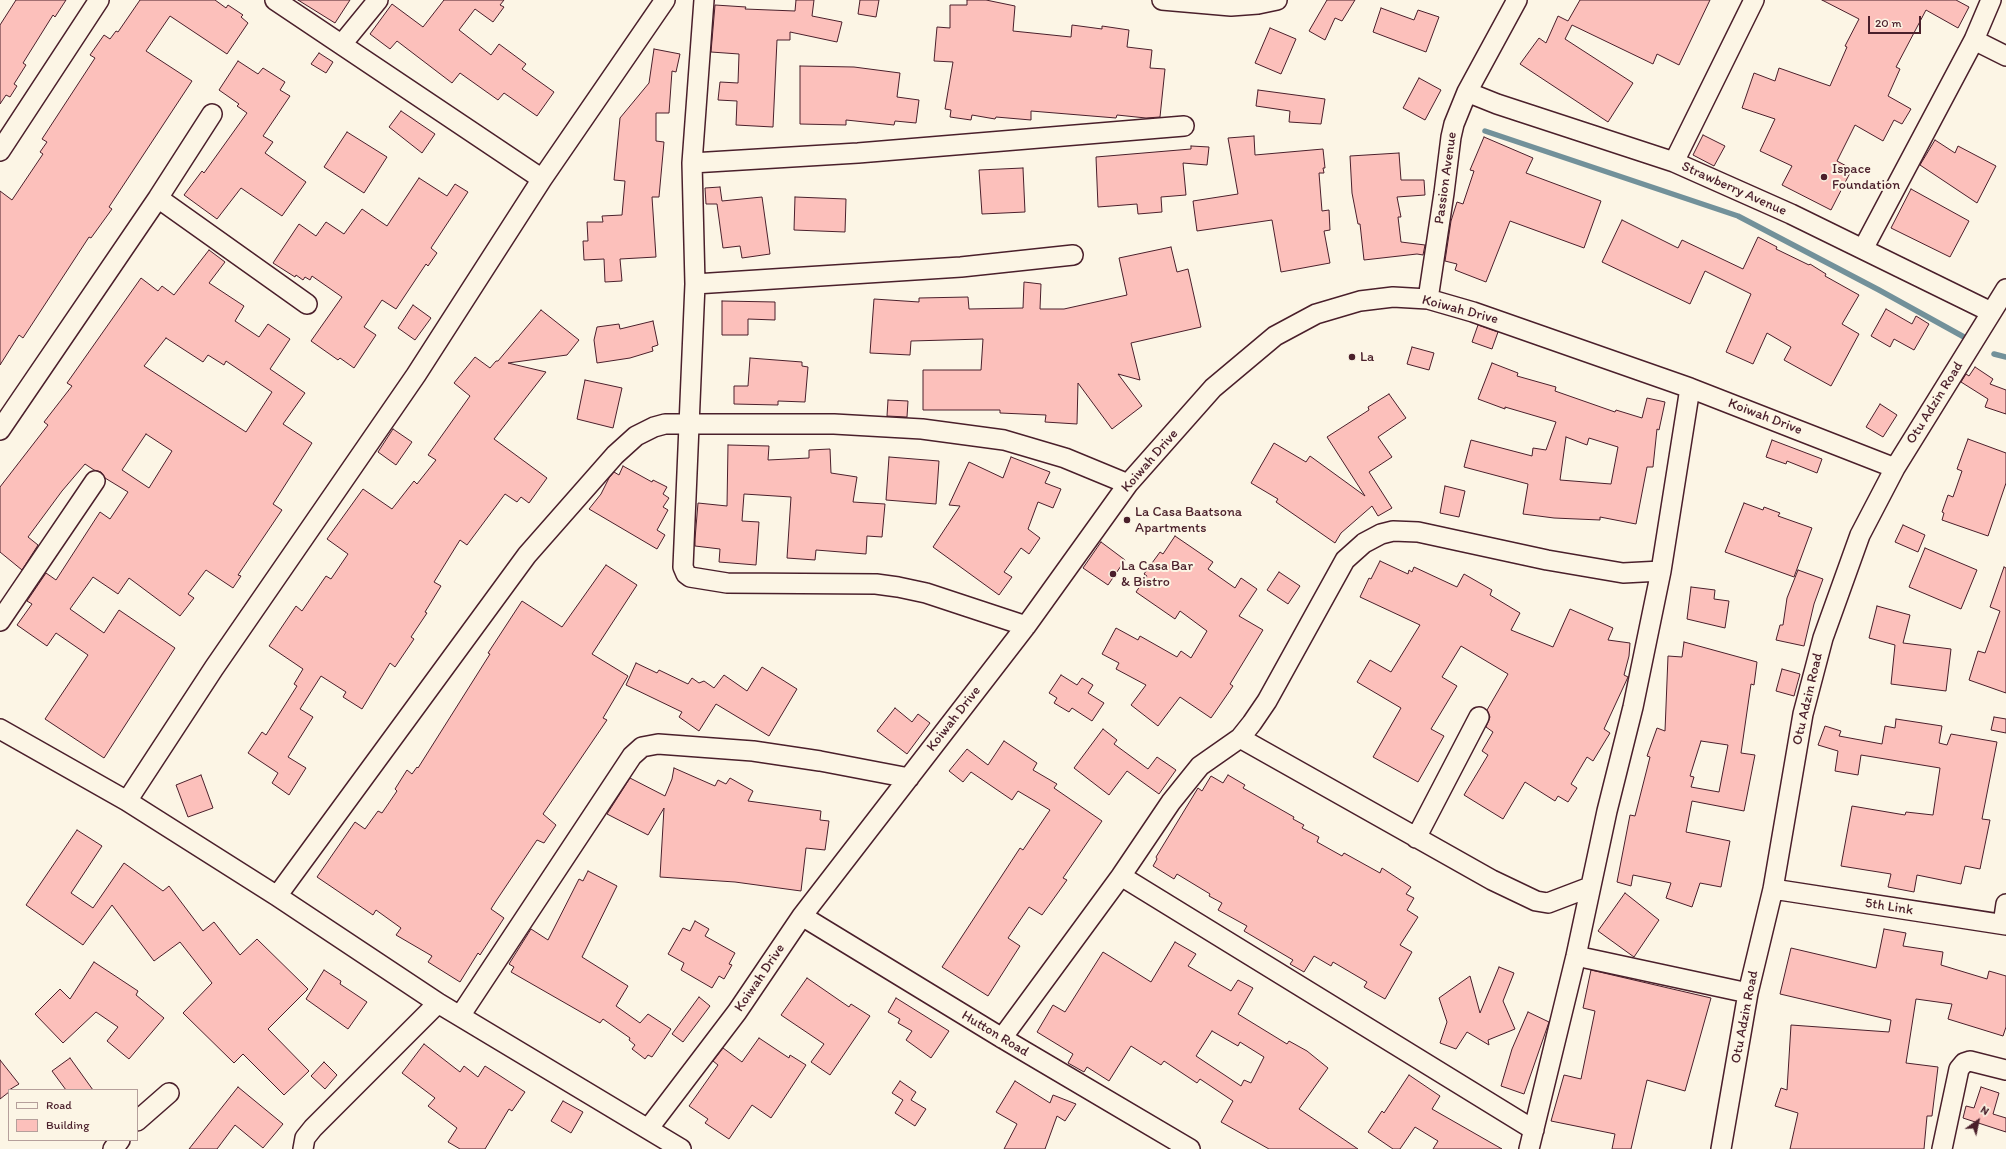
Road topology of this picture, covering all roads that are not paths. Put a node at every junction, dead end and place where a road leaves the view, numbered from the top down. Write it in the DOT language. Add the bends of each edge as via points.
graph roads {
  1 [pos="99,0"];
  2 [pos="274,0"];
  3 [pos="378,0"];
  4 [pos="665,0"];
  5 [pos="704,0"];
  6 [pos="1162,0"];
  7 [pos="1277,0"];
  8 [pos="1517,0"];
  9 [pos="1754,0"];
  10 [pos="1991,0"];
  11 [pos="1974,40"];
  12 [pos="342,44"];
  13 [pos="2006,56"];
  14 [pos="1467,92"];
  15 [pos="212,114"];
  16 [pos="1184,126"];
  17 [pos="0,151"];
  18 [pos="1674,162"];
  19 [pos="692,163"];
  20 [pos="542,179"];
  21 [pos="158,198"];
  22 [pos="1863,249"];
  23 [pos="1073,255"];
  24 [pos="695,284"];
  25 [pos="2006,289"];
  26 [pos="1428,299"];
  27 [pos="307,304"];
  28 [pos="1991,312"];
  29 [pos="1690,388"];
  30 [pos="690,424"];
  31 [pos="0,430"];
  32 [pos="1895,468"];
  33 [pos="95,481"];
  34 [pos="1128,484"];
  35 [pos="1661,571"];
  36 [pos="0,621"];
  37 [pos="1026,626"];
  38 [pos="1479,717"];
  39 [pos="0,729"];
  40 [pos="1240,738"];
  41 [pos="909,778"];
  42 [pos="127,801"];
  43 [pos="1416,838"];
  44 [pos="1121,876"];
  45 [pos="1590,887"];
  46 [pos="1773,889"];
  47 [pos="277,896"];
  48 [pos="2006,904"];
  49 [pos="802,916"];
  50 [pos="2004,925"];
  51 [pos="1576,956"];
  52 [pos="1748,993"];
  53 [pos="438,1002"];
  54 [pos="460,1016"];
  55 [pos="1002,1038"];
  56 [pos="2006,1070"];
  57 [pos="169,1093"];
  58 [pos="138,1120"];
  59 [pos="648,1129"];
  60 [pos="1534,1130"];
  61 [pos="119,1141"];
  62 [pos="113,1149"];
  63 [pos="303,1149"];
  64 [pos="681,1149"];
  65 [pos="1190,1149"];
  66 [pos="1529,1149"];
  67 [pos="1721,1149"];
  68 [pos="1942,1149"];
  1 -- 17 [label="street"];
  2 -- 12 [label="street"];
  3 -- 12 [label="street"];
  4 -- 20 [label="street"];
  5 -- 19 [label="street"];
  6 -- 7 [label="street" via="1230,6"];
  8 -- 14 [label="street, Passion Avenue"];
  9 -- 18 [label="street"];
  10 -- 11 [label="street"];
  11 -- 13 [label="street"];
  11 -- 22 [label="street"];
  12 -- 20 [label="street"];
  14 -- 18 [label="street, Strawberry Avenue"];
  14 -- 26 [label="street, Passion Avenue" via="1451,137"];
  15 -- 21 [label="street"];
  16 -- 19 [label="street" via="858,153"];
  18 -- 22 [label="street, Strawberry Avenue"];
  19 -- 24 [label="street"];
  20 -- 42 [label="street" via="416,375 214,668"];
  21 -- 27 [label="street"];
  21 -- 31 [label="street"];
  22 -- 28 [label="street, Strawberry Avenue"];
  23 -- 24 [label="street" via="961,267"];
  24 -- 30 [label="street"];
  25 -- 28 [label="street, Otu Adzin Road"];
  26 -- 29 [label="street, Koiwah Drive" via="1473,312"];
  26 -- 34 [label="street, Koiwah Drive" via="1394,297 1360,301 1316,314 1275,336 1213,388"];
  28 -- 32 [label="street, Otu Adzin Road"];
  29 -- 32 [label="street, Koiwah Drive"];
  29 -- 35 [label="street"];
  30 -- 34 [label="street" via="834,424 929,430 1004,440 1065,458"];
  30 -- 37 [label="street" via="683,567 690,577 727,582 898,586"];
  30 -- 47 [label="street" via="665,424 636,436 527,555"];
  32 -- 46 [label="street, Otu Adzin Road" via="1860,535 1823,638 1803,714"];
  33 -- 36 [label="street"];
  34 -- 37 [label="street, Koiwah Drive"];
  35 -- 40 [label="street" via="1623,573 1547,560 1418,532 1393,531 1381,534 1364,543 1345,560 1266,701"];
  35 -- 45 [label="street" via="1633,707"];
  37 -- 41 [label="street, Koiwah Drive"];
  38 -- 43 [label="street"];
  39 -- 42 [label="street"];
  40 -- 43 [label="street"];
  40 -- 44 [label="street" via="1200,766 1171,802"];
  41 -- 49 [label="street, Koiwah Drive"];
  41 -- 54 [label="street" via="753,751 658,744 642,747 632,756"];
  42 -- 47 [label="street"];
  43 -- 45 [label="street" via="1536,901 1548,903"];
  44 -- 55 [label="street"];
  44 -- 60 [label="street"];
  45 -- 51 [label="street"];
  46 -- 50 [label="street, 5th Link"];
  46 -- 52 [label="street, Otu Adzin Road"];
  47 -- 53 [label="street"];
  48 -- 50 [label="street"];
  49 -- 55 [label="street, Hutton Road"];
  49 -- 59 [label="street, Koiwah Drive" via="737,1012"];
  51 -- 52 [label="street"];
  51 -- 60 [label="street"];
  52 -- 67 [label="street, Otu Adzin Road"];
  53 -- 54 [label="street"];
  53 -- 63 [label="street" via="313,1128 305,1138"];
  54 -- 59 [label="street"];
  55 -- 65 [label="street, Hutton Road"];
  56 -- 68 [label="street" via="1970,1061 1959,1069"];
  57 -- 58 [label="street"];
  59 -- 64 [label="street"];
  60 -- 66 [label="street"];
  61 -- 62 [label="street"];
}
